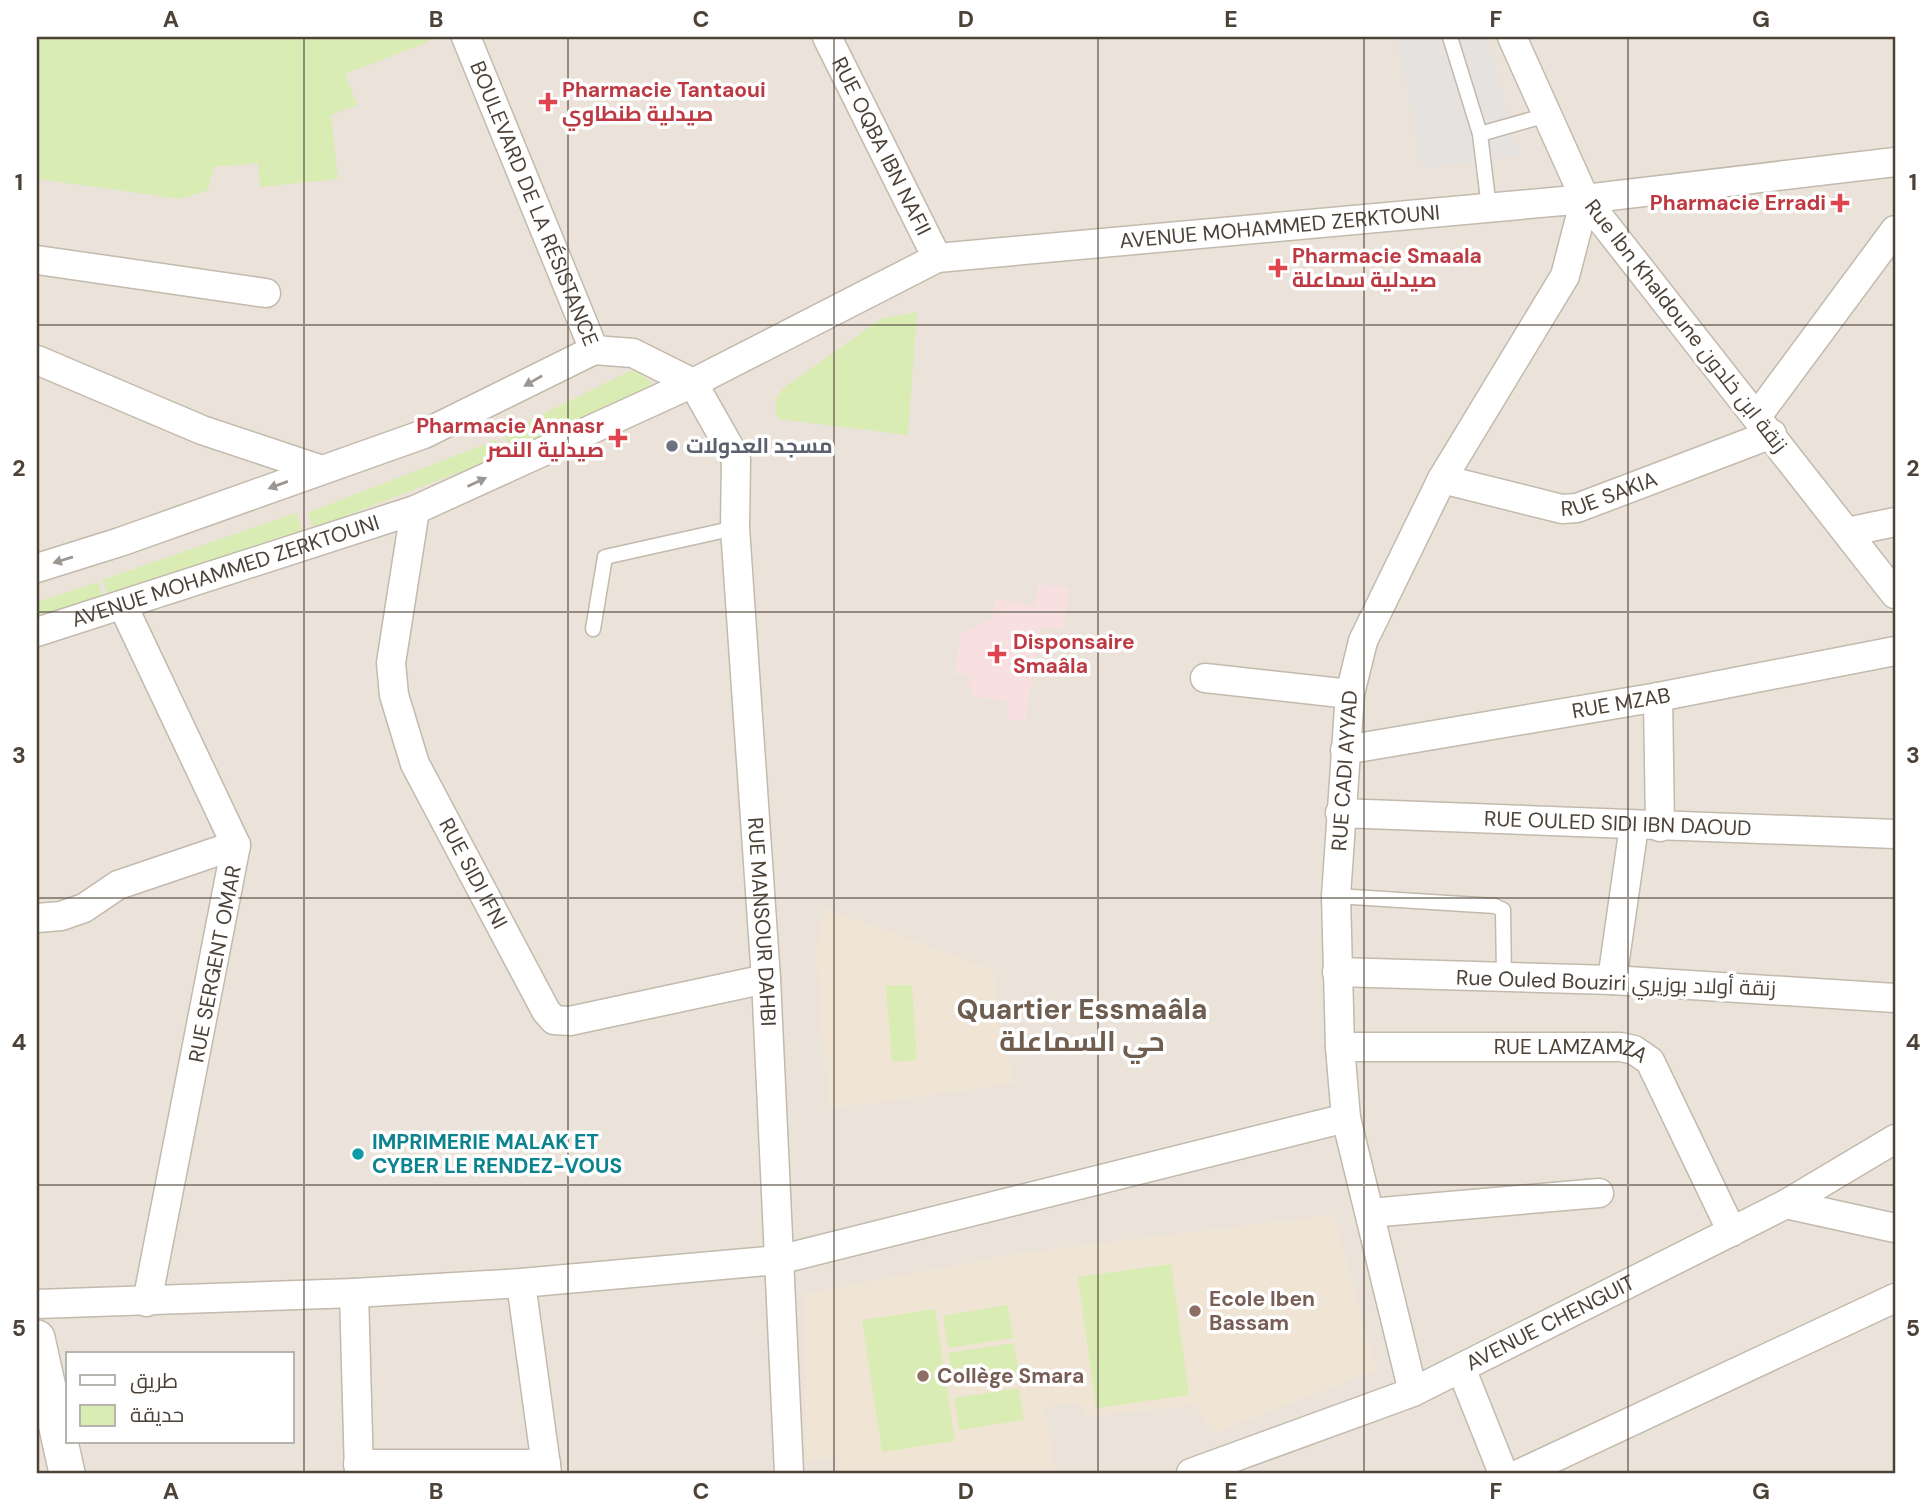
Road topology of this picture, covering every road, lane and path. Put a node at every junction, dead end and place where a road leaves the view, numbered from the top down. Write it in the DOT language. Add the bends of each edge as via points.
graph roads {
  1 [pos="466,37"];
  2 [pos="827,37"];
  3 [pos="1450,37"];
  4 [pos="1512,37"];
  5 [pos="1547,115"];
  6 [pos="1480,134"];
  7 [pos="1895,162"];
  8 [pos="1585,199"];
  9 [pos="1489,208"];
  10 [pos="1895,230"];
  11 [pos="937,258"];
  12 [pos="37,260"];
  13 [pos="266,293"];
  14 [pos="594,350"];
  15 [pos="42,369"];
  16 [pos="693,383"];
  17 [pos="1765,425"];
  18 [pos="319,469"];
  19 [pos="1442,479"];
  20 [pos="415,510"];
  21 [pos="1895,522"];
  22 [pos="734,528"];
  23 [pos="1847,531"];
  24 [pos="37,568"];
  25 [pos="1895,594"];
  26 [pos="123,606"];
  27 [pos="593,629"];
  28 [pos="37,632"];
  29 [pos="1895,651"];
  30 [pos="1205,678"];
  31 [pos="1350,694"];
  32 [pos="1658,697"];
  33 [pos="1345,750"];
  34 [pos="1340,813"];
  35 [pos="1647,827"];
  36 [pos="1895,834"];
  37 [pos="236,845"];
  38 [pos="1336,896"];
  39 [pos="37,918"];
  40 [pos="1337,972"];
  41 [pos="1504,977"];
  42 [pos="766,979"];
  43 [pos="1612,981"];
  44 [pos="1895,998"];
  45 [pos="1340,1047"];
  46 [pos="1346,1118"];
  47 [pos="1895,1139"];
  48 [pos="1599,1193"];
  49 [pos="1786,1204"];
  50 [pos="1370,1213"];
  51 [pos="1895,1228"];
  52 [pos="1732,1232"];
  53 [pos="778,1260"];
  54 [pos="521,1283"];
  55 [pos="354,1293"];
  56 [pos="1895,1298"];
  57 [pos="147,1302"];
  58 [pos="37,1304"];
  59 [pos="37,1338"];
  60 [pos="1461,1368"];
  61 [pos="1413,1392"];
  62 [pos="358,1469"];
  63 [pos="547,1469"];
  64 [pos="68,1473"];
  65 [pos="789,1473"];
  66 [pos="1191,1473"];
  67 [pos="1503,1473"];
  68 [pos="1521,1473"];
  1 -- 14 [label="street, BOULEVARD DE LA RÉSISTANCE"];
  2 -- 11 [label="street, RUE OQBA IBN NAFII"];
  3 -- 6 [label="lane"];
  4 -- 5 [label="street, Rue Ibn Khaldoune زنقة ابن خلدون"];
  5 -- 6 [label="lane"];
  5 -- 8 [label="street, Rue Ibn Khaldoune زنقة ابن خلدون"];
  6 -- 9 [label="lane"];
  7 -- 8 [label="street, AVENUE MOHAMMED ZERKTOUNI"];
  8 -- 9 [label="street, AVENUE MOHAMMED ZERKTOUNI"];
  8 -- 17 [label="street, Rue Ibn Khaldoune زنقة ابن خلدون"];
  8 -- 19 [label="street, RUE CADI AYYAD" via="1559,287"];
  9 -- 11 [label="street, AVENUE MOHAMMED ZERKTOUNI"];
  10 -- 17 [label="street"];
  11 -- 16 [label="street, AVENUE MOHAMMED ZERKTOUNI"];
  12 -- 13 [label="street"];
  14 -- 16 [label="street, BOULEVARD DE LA RÉSISTANCE" via="633,353"];
  14 -- 18 [label="street, one-way" via="424,434"];
  15 -- 18 [label="street"];
  20 -- 16 [label="street, AVENUE MOHAMMED ZERKTOUNI, one-way"];
  16 -- 22 [label="street, RUE MANSOUR DAHBI" via="737,459"];
  17 -- 19 [label="street, RUE SAKIA" via="1577,509"];
  17 -- 23 [label="street, Rue Ibn Khaldoune زنقة ابن خلدون"];
  18 -- 24 [label="street, one-way"];
  19 -- 31 [label="street, RUE CADI AYYAD" via="1363,641"];
  20 -- 26 [label="street, AVENUE MOHAMMED ZERKTOUNI"];
  20 -- 42 [label="street, RUE SIDI IFNI" via="391,663 394,695 415,764 546,1011 554,1020 570,1021"];
  21 -- 23 [label="street"];
  22 -- 27 [label="lane" via="605,557"];
  22 -- 42 [label="street, RUE MANSOUR DAHBI"];
  23 -- 25 [label="street, Rue Ibn Khaldoune زنقة ابن خلدون"];
  26 -- 28 [label="street, AVENUE MOHAMMED ZERKTOUNI"];
  26 -- 37 [label="street, RUE SERGENT OMAR"];
  29 -- 32 [label="street, RUE MZAB"];
  30 -- 31 [label="street"];
  31 -- 33 [label="street, RUE CADI AYYAD"];
  32 -- 33 [label="street, RUE MZAB"];
  32 -- 35 [label="street"];
  33 -- 34 [label="street, RUE CADI AYYAD"];
  34 -- 35 [label="street, RUE OULED SIDI IBN DAOUD"];
  34 -- 38 [label="street, RUE CADI AYYAD"];
  35 -- 36 [label="street, RUE OULED SIDI IBN DAOUD"];
  35 -- 43 [label="street"];
  37 -- 39 [label="street" via="118,884 84,908"];
  37 -- 57 [label="street, RUE SERGENT OMAR"];
  38 -- 40 [label="street, RUE CADI AYYAD"];
  38 -- 41 [label="lane" via="1495,906 1503,910"];
  40 -- 41 [label="street, Rue Ouled Bouziri زنقة أولاد بوزيري"];
  40 -- 45 [label="street, RUE CADI AYYAD"];
  41 -- 43 [label="street, Rue Ouled Bouziri زنقة أولاد بوزيري"];
  42 -- 53 [label="street, RUE MANSOUR DAHBI"];
  43 -- 44 [label="street, Rue Ouled Bouziri زنقة أولاد بوزيري"];
  45 -- 46 [label="street, RUE CADI AYYAD"];
  45 -- 52 [label="street, RUE LAMZAMZA" via="1634,1050 1650,1061"];
  46 -- 50 [label="street, RUE CADI AYYAD"];
  46 -- 53 [label="street"];
  47 -- 49 [label="street, AVENUE CHENGUIT"];
  48 -- 50 [label="street"];
  49 -- 51 [label="street"];
  49 -- 52 [label="street, AVENUE CHENGUIT"];
  50 -- 61 [label="street, RUE CADI AYYAD"];
  52 -- 60 [label="street, AVENUE CHENGUIT"];
  53 -- 54 [label="street"];
  53 -- 65 [label="street, RUE MANSOUR DAHBI"];
  54 -- 55 [label="street"];
  54 -- 63 [label="street"];
  55 -- 57 [label="street"];
  55 -- 62 [label="street"];
  56 -- 68 [label="street"];
  57 -- 58 [label="street"];
  59 -- 64 [label="street"];
  60 -- 61 [label="street, AVENUE CHENGUIT"];
  60 -- 67 [label="street"];
  61 -- 66 [label="street, AVENUE CHENGUIT"];
  62 -- 63 [label="street"];
}
